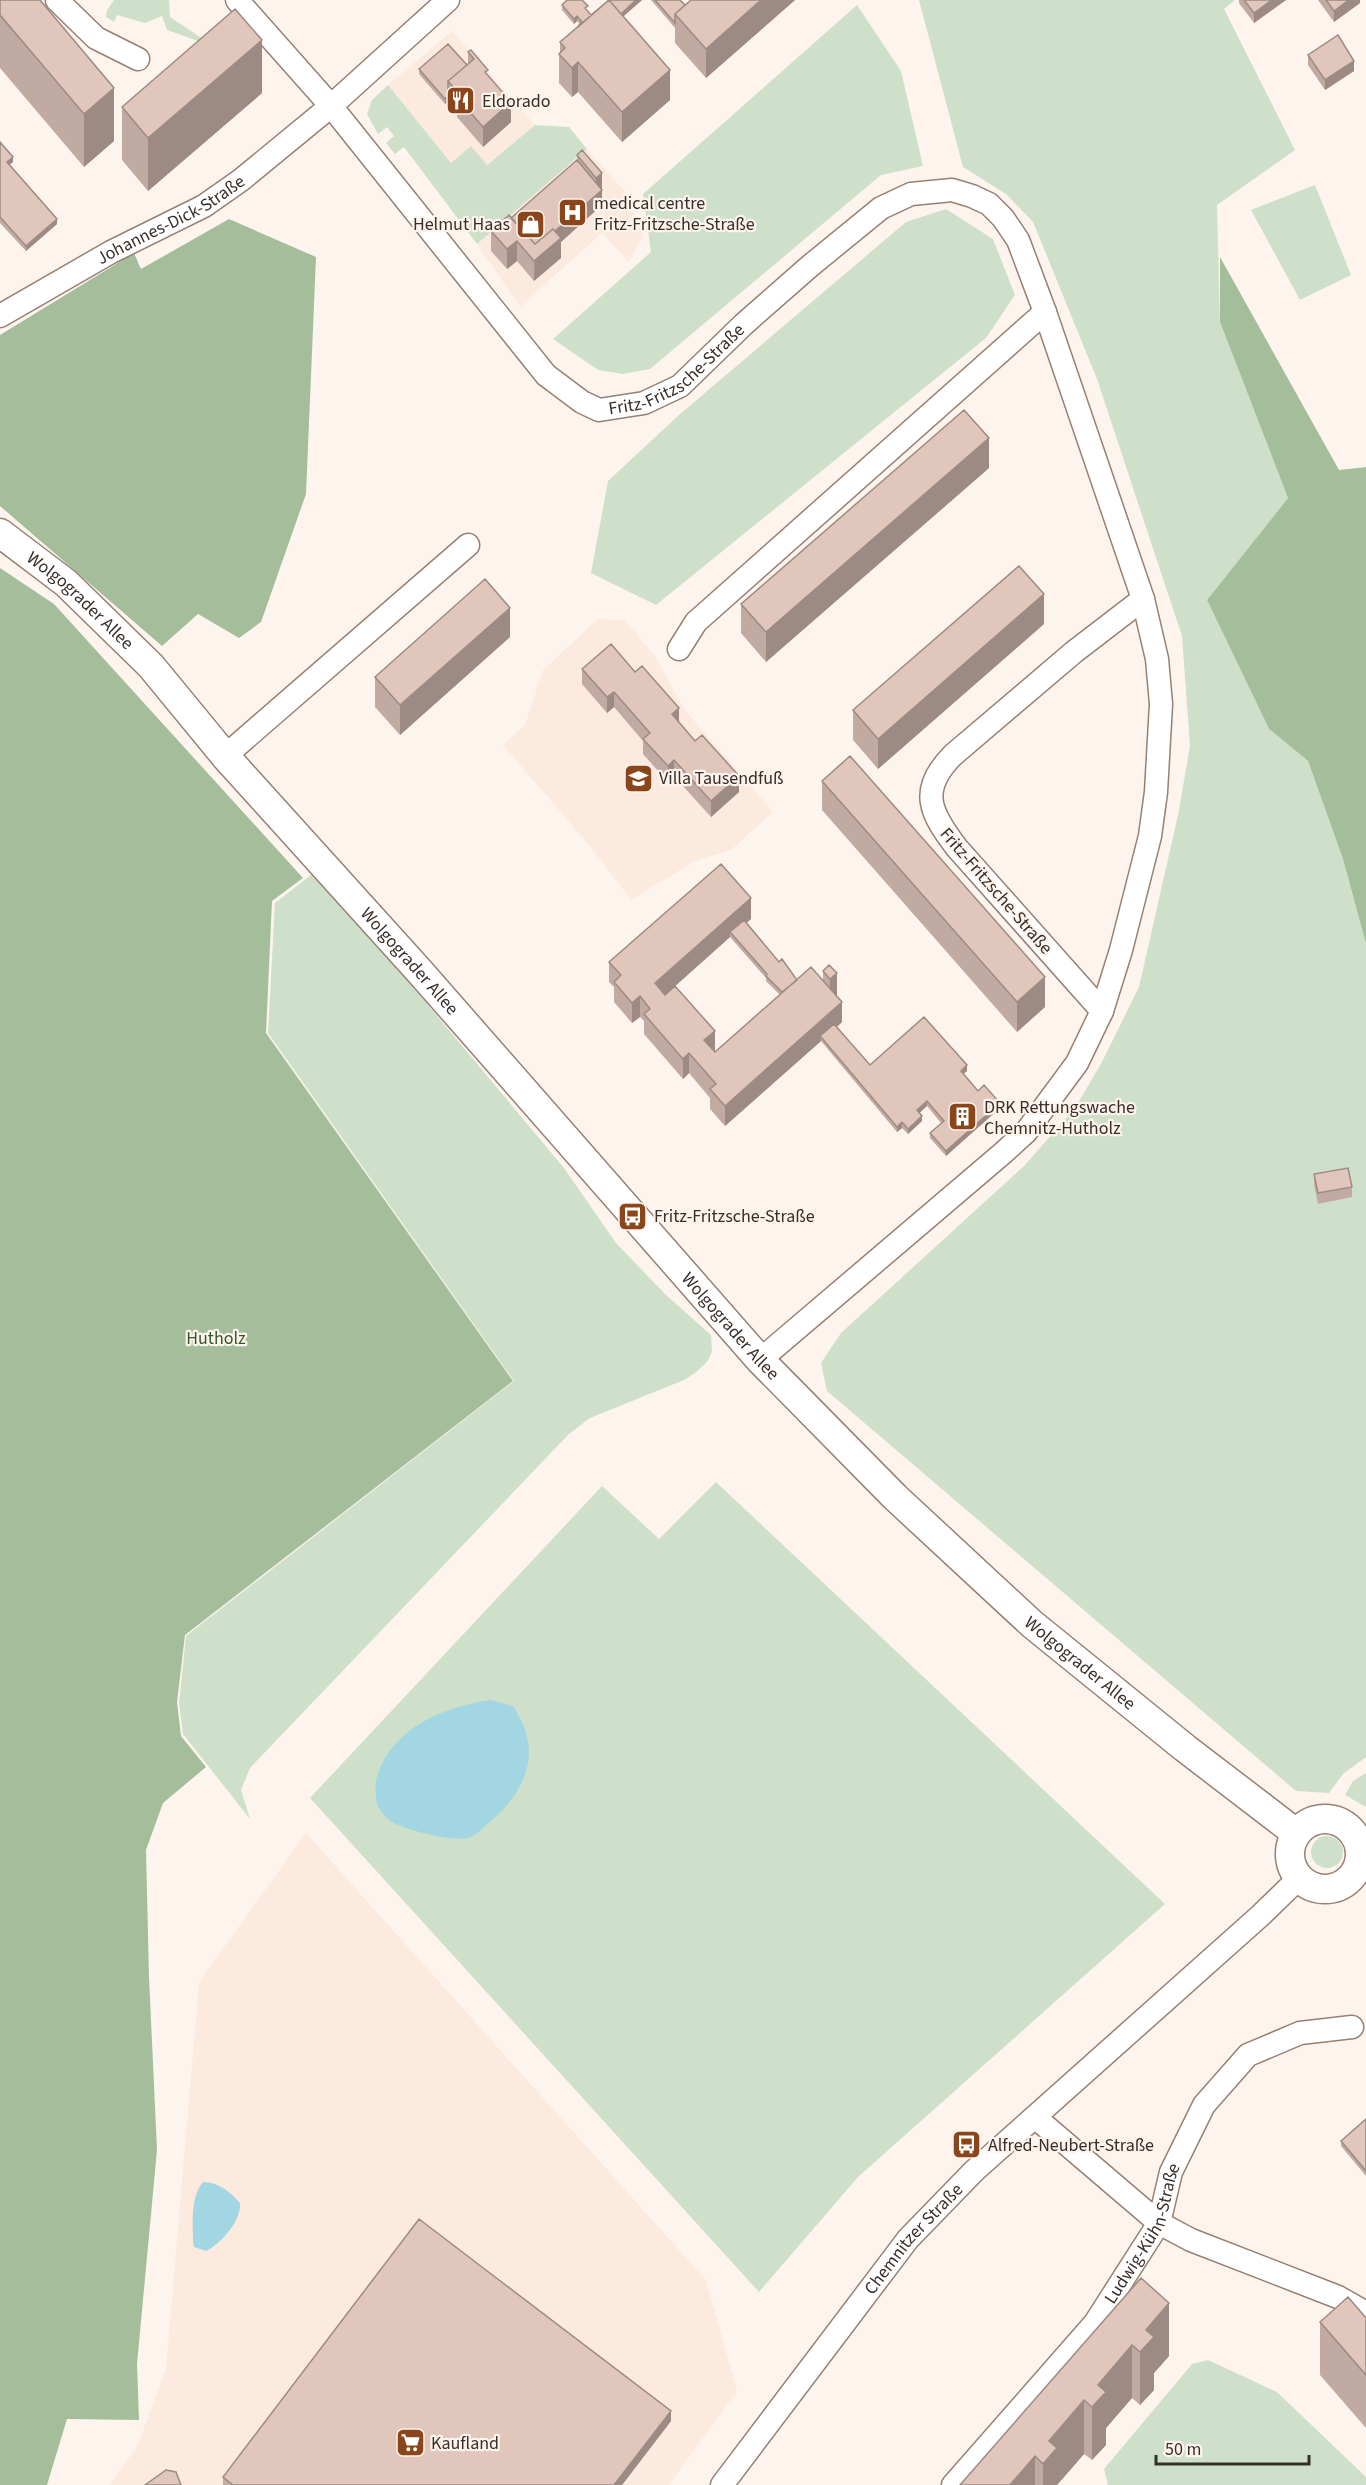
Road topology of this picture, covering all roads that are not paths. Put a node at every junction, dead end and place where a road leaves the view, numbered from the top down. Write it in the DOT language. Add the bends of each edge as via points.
graph roads {
  1 [pos="57,0"];
  2 [pos="237,0"];
  3 [pos="448,0"];
  4 [pos="138,59"];
  5 [pos="330,106"];
  6 [pos="1046,312"];
  7 [pos="0,316"];
  8 [pos="0,533"];
  9 [pos="468,545"];
  10 [pos="1143,598"];
  11 [pos="679,650"];
  12 [pos="225,756"];
  13 [pos="1102,1011"];
  14 [pos="760,1360"];
  15 [pos="1296,1833"];
  16 [pos="1299,1878"];
  17 [pos="1360,1881"];
  18 [pos="1352,2027"];
  19 [pos="1036,2118"];
  20 [pos="1159,2223"];
  21 [pos="1366,2313"];
  22 [pos="722,2485"];
  23 [pos="953,2485"];
  1 -- 4 [label="street" via="96,38"];
  2 -- 5 [label="street"];
  3 -- 5 [label="street, Johannes-Dick-Straße"];
  5 -- 6 [label="street, Fritz-Fritzsche-Straße" via="546,375 599,410 644,403 680,386 819,259 881,208 911,194 952,190 989,204 1018,240"];
  5 -- 7 [label="street, Johannes-Dick-Straße" via="204,206 111,252"];
  6 -- 10 [label="street, Fritz-Fritzsche-Straße"];
  6 -- 11 [label="street" via="696,622"];
  8 -- 12 [label="main road, Wolgograder Allee" via="66,583 151,666"];
  9 -- 12 [label="street"];
  10 -- 13 [label="street, Fritz-Fritzsche-Straße" via="1157,659 1161,704 1156,792 1144,859"];
  10 -- 13 [label="street, Fritz-Fritzsche-Straße" via="953,755 938,771 930,797 937,823 957,848"];
  12 -- 14 [label="main road, Wolgograder Allee"];
  13 -- 14 [label="street, Fritz-Fritzsche-Straße" via="1077,1063 1026,1132"];
  14 -- 15 [label="main road, Wolgograder Allee" via="895,1497 1032,1624"];
  15 -- 16 [label="main road" via="1289,1856"];
  15 -- 17 [label="main road" via="1314,1820 1325,1818 1346,1825 1359,1844"];
  16 -- 17 [label="main road" via="1308,1886 1326,1889"];
  16 -- 19 [label="street, Chemnitzer Straße"];
  18 -- 20 [label="street, Ludwig-Kühn-Straße" via="1300,2033 1248,2055 1204,2105 1171,2172"];
  19 -- 20 [label="street"];
  19 -- 22 [label="street, Chemnitzer Straße" via="974,2171 908,2239"];
  20 -- 21 [label="street" via="1191,2240 1338,2297"];
  20 -- 23 [label="street, Ludwig-Kühn-Straße" via="1095,2323"];
}
